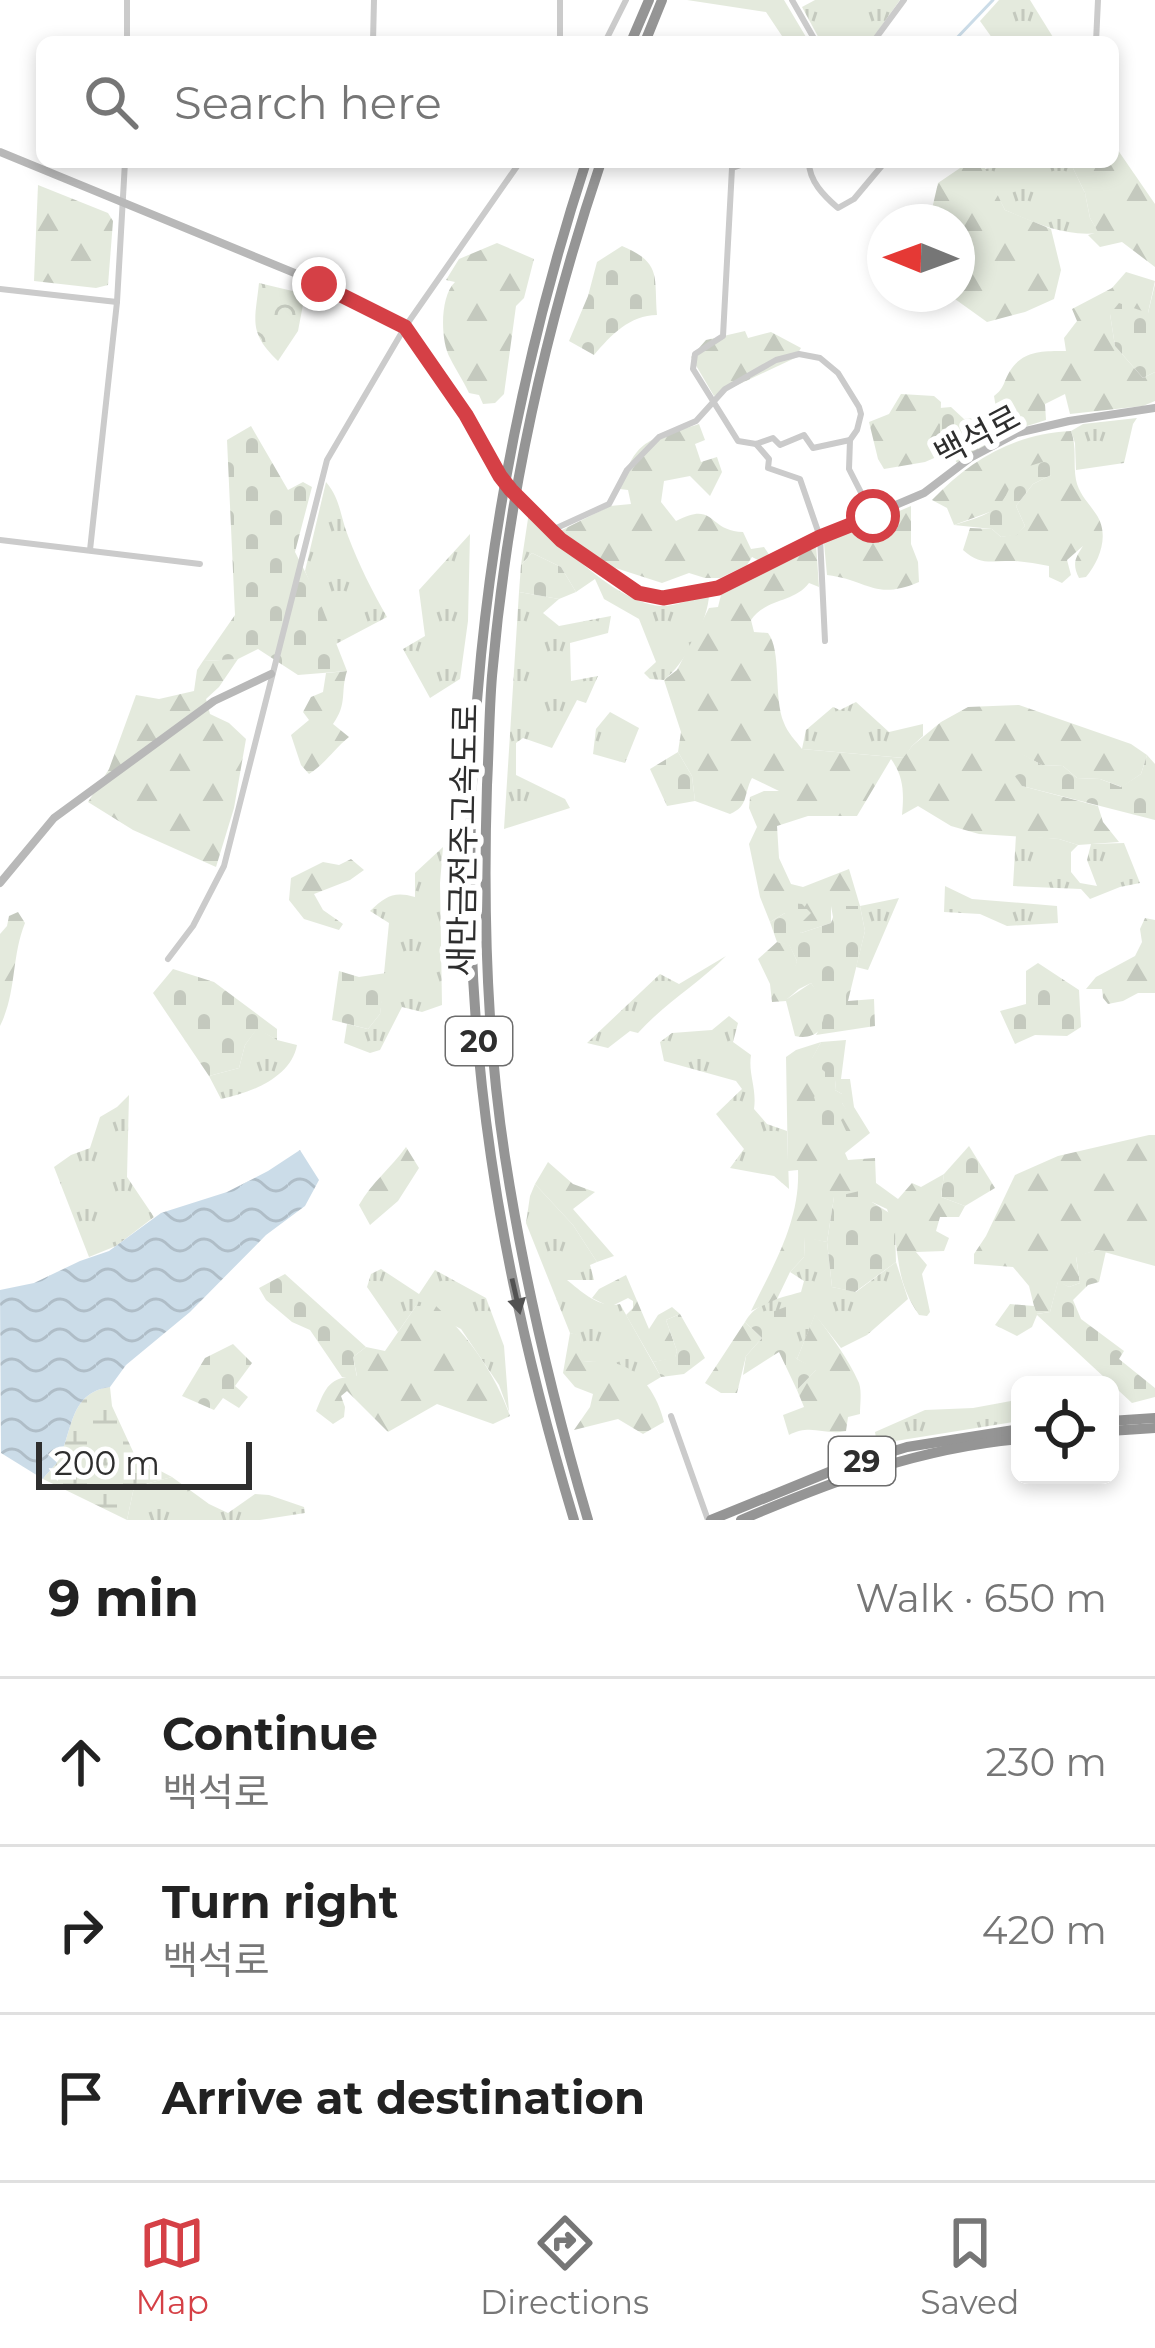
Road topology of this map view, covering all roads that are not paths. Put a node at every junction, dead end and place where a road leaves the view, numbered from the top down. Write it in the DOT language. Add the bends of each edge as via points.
graph roads {
  1 [pos="127,0"];
  2 [pos="374,0"];
  3 [pos="560,0"];
  4 [pos="626,0"];
  5 [pos="649,0"];
  6 [pos="662,0"];
  7 [pos="792,0"];
  8 [pos="904,0"];
  9 [pos="1098,0"];
  10 [pos="127,36"];
  11 [pos="373,36"];
  12 [pos="560,36"];
  13 [pos="607,36"];
  14 [pos="634,36"];
  15 [pos="647,36"];
  16 [pos="813,36"];
  17 [pos="877,36"];
  18 [pos="1096,36"];
  19 [pos="0,152"];
  20 [pos="36,167"];
  21 [pos="38,168"];
  22 [pos="125,168"];
  23 [pos="516,168"];
  24 [pos="584,168"];
  25 [pos="599,168"];
  26 [pos="732,168"];
  27 [pos="809,168"];
  28 [pos="880,168"];
  29 [pos="125,205"];
  30 [pos="0,289"];
  31 [pos="117,302"];
  32 [pos="405,327"];
  33 [pos="527,402"];
  34 [pos="714,403"];
  35 [pos="1155,408"];
  36 [pos="850,440"];
  37 [pos="756,444"];
  38 [pos="873,516"];
  39 [pos="550,531"];
  40 [pos="820,537"];
  41 [pos="0,540"];
  42 [pos="90,550"];
  43 [pos="500,555"];
  44 [pos="200,564"];
  45 [pos="825,641"];
  46 [pos="271,674"];
  47 [pos="0,883"];
  48 [pos="168,958"];
  49 [pos="671,1416"];
  50 [pos="1155,1418"];
  51 [pos="1119,1420"];
  52 [pos="1155,1428"];
  53 [pos="1011,1430"];
  54 [pos="1119,1430"];
  55 [pos="1011,1440"];
  56 [pos="574,1520"];
  57 [pos="588,1520"];
  58 [pos="710,1520"];
  59 [pos="741,1520"];
  1 -- 10 [label="street"];
  2 -- 11 [label="street"];
  3 -- 12 [label="street"];
  4 -- 13 [label="street"];
  5 -- 14 [label="highway"];
  6 -- 15 [label="highway"];
  7 -- 16 [label="street"];
  8 -- 17 [label="street"];
  9 -- 18 [label="street"];
  19 -- 20 [label="street, 백석로"];
  21 -- 29 [label="street, 백석로"];
  22 -- 29 [label="street"];
  23 -- 32 [label="street"];
  24 -- 33 [label="highway, 새만금전주고속도로 / 20" via="539,318"];
  25 -- 33 [label="highway, 새만금전주고속도로 / 20"];
  26 -- 34 [label="street" via="723,336 692,362"];
  27 -- 28 [label="street" via="838,208"];
  29 -- 31 [label="street"];
  29 -- 32 [label="street, 백석로"];
  30 -- 31 [label="street"];
  31 -- 42 [label="street"];
  32 -- 39 [label="street, 백석로" via="500,476"];
  32 -- 46 [label="street" via="328,460"];
  33 -- 43 [label="highway, 새만금전주고속도로 / 20"];
  34 -- 36 [label="street" via="776,360 820,358 859,407"];
  34 -- 37 [label="street" via="738,441"];
  34 -- 39 [label="street" via="696,421 659,436 609,504"];
  35 -- 38 [label="street, 백석로" via="1017,433"];
  36 -- 37 [label="street" via="813,448 804,435"];
  36 -- 38 [label="street" via="849,469"];
  37 -- 40 [label="street" via="768,468 800,479"];
  38 -- 40 [label="street, 백석로"];
  39 -- 40 [label="street, 백석로" via="638,593 663,598 718,588"];
  40 -- 45 [label="street"];
  41 -- 42 [label="street"];
  42 -- 44 [label="street"];
  43 -- 56 [label="highway, 새만금전주고속도로 / 20, one-way" via="478,684 470,871 476,1012 512,1280"];
  43 -- 57 [label="highway, 새만금전주고속도로 / 20" via="484,877 488,1006 523,1262"];
  46 -- 47 [label="street" via="214,701 54,818"];
  46 -- 48 [label="street" via="224,866"];
  49 -- 58 [label="street"];
  50 -- 51 [label="highway"];
  52 -- 54 [label="highway"];
  53 -- 58 [label="highway, 29" via="907,1447"];
  55 -- 59 [label="highway, 29" via="896,1461"];
}
